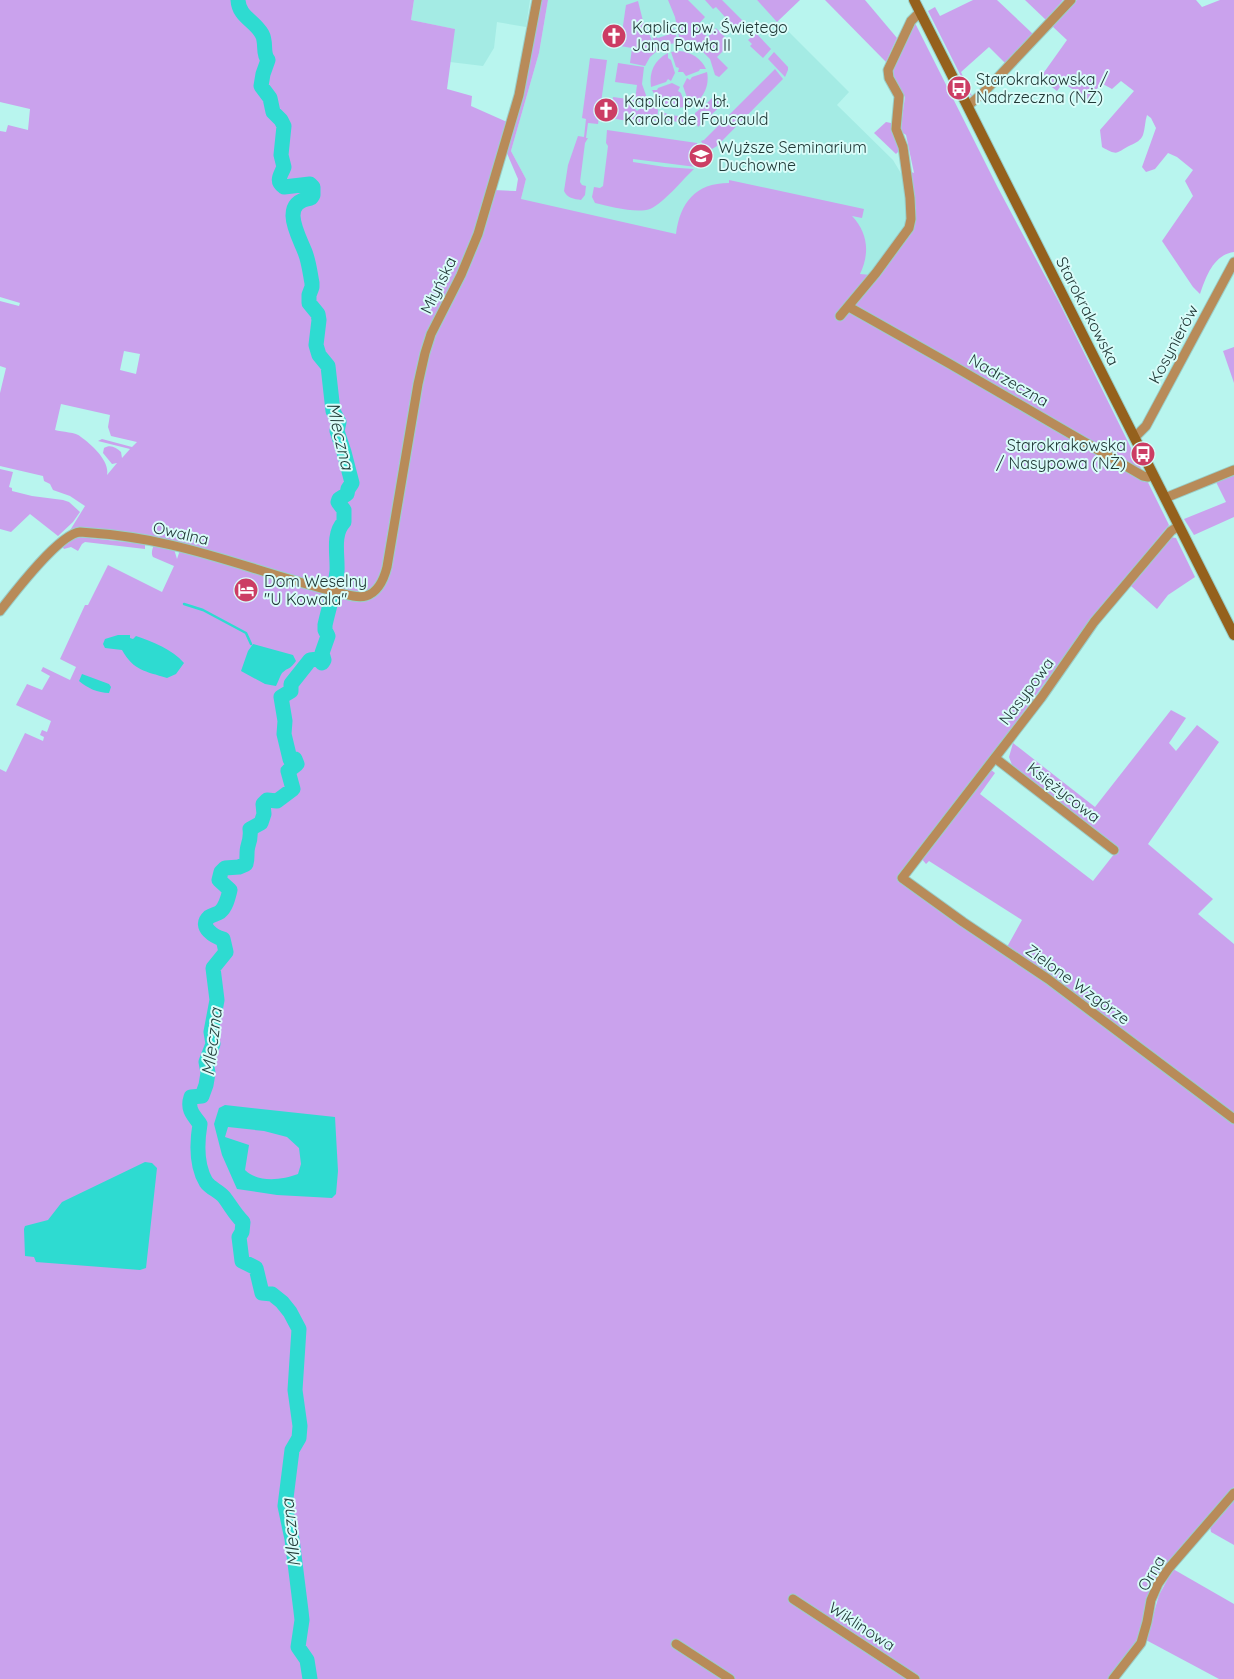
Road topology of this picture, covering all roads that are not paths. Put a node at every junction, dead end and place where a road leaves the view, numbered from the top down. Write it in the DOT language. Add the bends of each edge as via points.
graph roads {
  1 [pos="537,0"];
  2 [pos="914,0"];
  3 [pos="1071,0"];
  4 [pos="920,12"];
  5 [pos="968,106"];
  6 [pos="1234,262"];
  7 [pos="849,307"];
  8 [pos="840,316"];
  9 [pos="1135,437"];
  10 [pos="1234,470"];
  11 [pos="1154,475"];
  12 [pos="1166,498"];
  13 [pos="1179,526"];
  14 [pos="380,585"];
  15 [pos="0,611"];
  16 [pos="1234,635"];
  17 [pos="995,758"];
  18 [pos="1114,850"];
  19 [pos="902,878"];
  20 [pos="1234,1119"];
  21 [pos="1234,1493"];
  22 [pos="793,1599"];
  23 [pos="676,1644"];
  24 [pos="730,1679"];
  25 [pos="915,1679"];
  26 [pos="1113,1679"];
  1 -- 14 [label="street, Młyńska" via="519,95 478,234 425,353 387,566"];
  2 -- 4 [label="street, Starokrakowska"];
  3 -- 5 [label="street"];
  4 -- 5 [label="street, Starokrakowska"];
  4 -- 7 [label="street" via="911,21 888,70 899,96 896,129 902,147 911,223"];
  5 -- 9 [label="street, Starokrakowska"];
  6 -- 9 [label="street, Kosynierów" via="1146,426"];
  7 -- 8 [label="street"];
  7 -- 11 [label="street, Nadrzeczna" via="1143,476"];
  9 -- 11 [label="street, Starokrakowska"];
  10 -- 12 [label="street"];
  11 -- 12 [label="street, Starokrakowska"];
  12 -- 13 [label="street, Starokrakowska"];
  13 -- 16 [label="street, Starokrakowska"];
  13 -- 17 [label="street, Nasypowa" via="1171,531 1094,622"];
  14 -- 15 [label="street, Owalna" via="366,596 356,596 170,545 76,532 42,560"];
  17 -- 18 [label="street, Księżycowa"];
  17 -- 19 [label="street, Nasypowa"];
  19 -- 20 [label="street, Zielone Wzgórze" via="1048,979"];
  21 -- 26 [label="street, Orna" via="1158,1584 1141,1643"];
  22 -- 25 [label="street, Wiklinowa"];
  23 -- 24 [label="street"];
}
